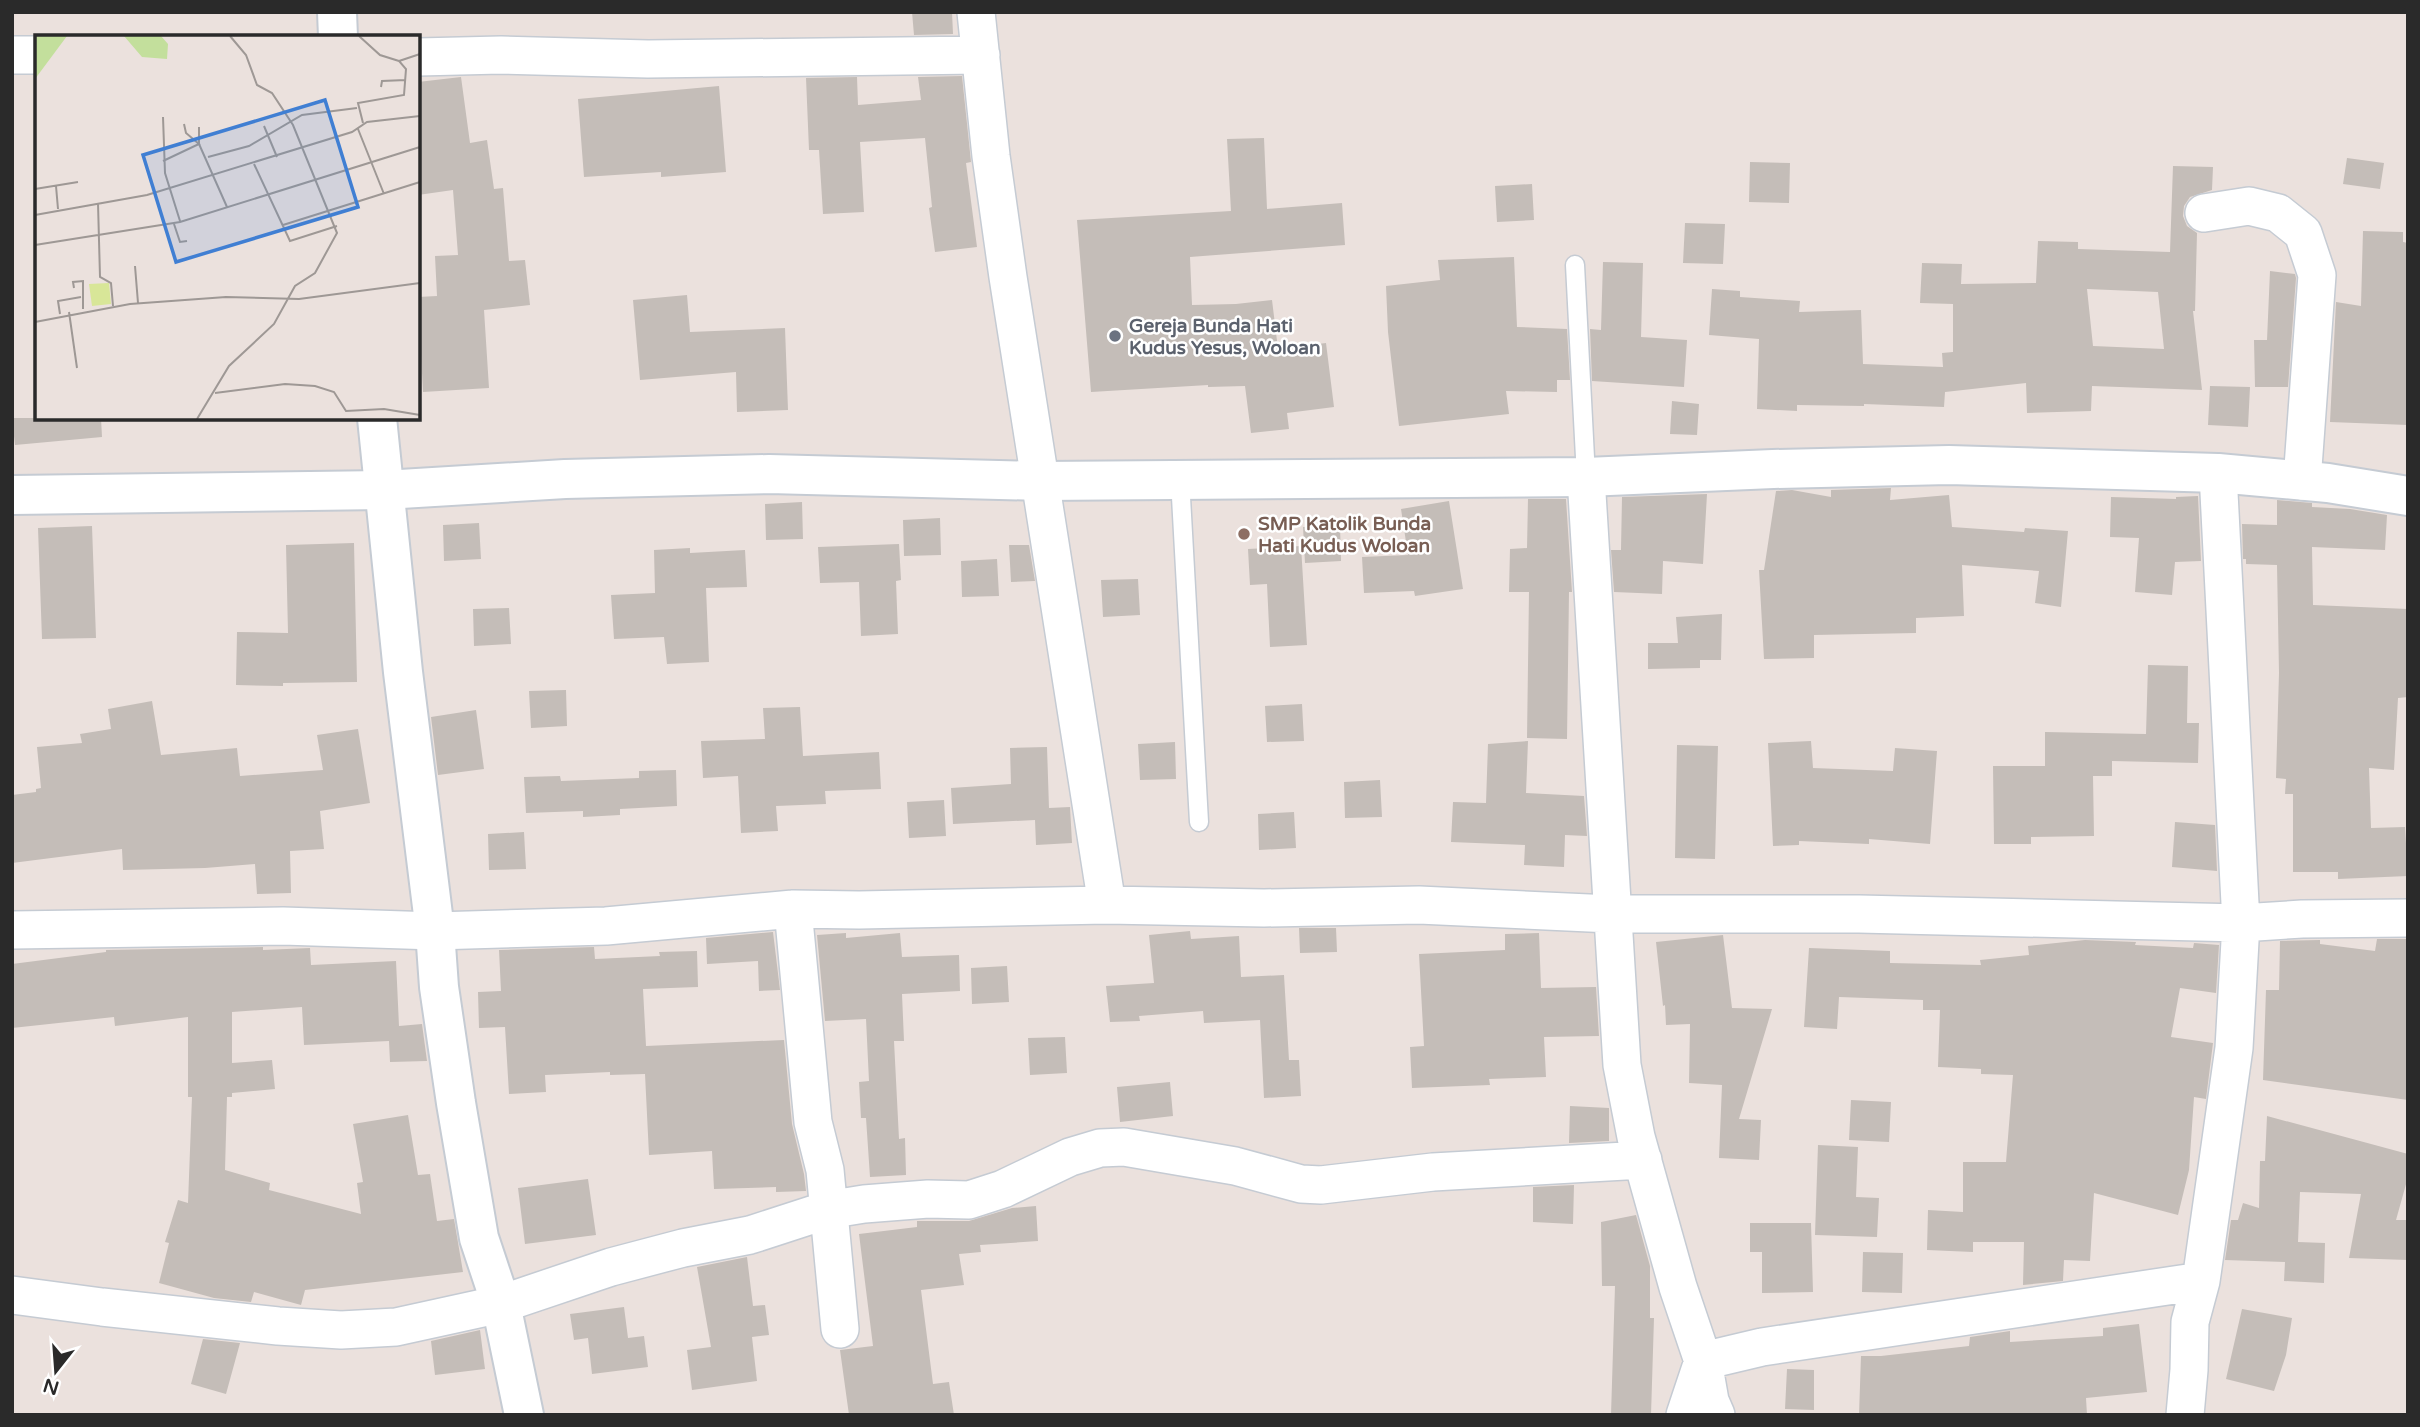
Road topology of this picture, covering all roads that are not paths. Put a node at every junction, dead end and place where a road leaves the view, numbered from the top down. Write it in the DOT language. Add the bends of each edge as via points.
graph roads {
  1 [pos="337,12"];
  2 [pos="976,12"];
  3 [pos="338,35"];
  4 [pos="12,55"];
  5 [pos="35,55"];
  6 [pos="981,55"];
  7 [pos="420,57"];
  8 [pos="2204,213"];
  9 [pos="1575,265"];
  10 [pos="377,420"];
  11 [pos="2218,473"];
  12 [pos="1586,477"];
  13 [pos="1180,479"];
  14 [pos="1041,481"];
  15 [pos="2302,481"];
  16 [pos="384,490"];
  17 [pos="12,495"];
  18 [pos="2408,496"];
  19 [pos="1199,822"];
  20 [pos="1107,905"];
  21 [pos="793,909"];
  22 [pos="1611,914"];
  23 [pos="2408,918"];
  24 [pos="2241,923"];
  25 [pos="12,930"];
  26 [pos="435,931"];
  27 [pos="1643,1160"];
  28 [pos="827,1210"];
  29 [pos="2201,1281"];
  30 [pos="12,1295"];
  31 [pos="501,1304"];
  32 [pos="840,1329"];
  33 [pos="1703,1361"];
  34 [pos="524,1415"];
  35 [pos="1685,1415"];
  36 [pos="1716,1415"];
  37 [pos="2185,1415"];
  1 -- 3 [label="main road"];
  2 -- 6 [label="street"];
  4 -- 5 [label="street"];
  6 -- 7 [label="street"];
  6 -- 14 [label="street" via="1006,263"];
  8 -- 15 [label="street" via="2249,206 2278,213 2303,233 2317,275"];
  9 -- 12 [label="lane"];
  10 -- 16 [label="main road"];
  11 -- 12 [label="main road" via="1949,465"];
  11 -- 15 [label="main road"];
  11 -- 24 [label="street"];
  12 -- 13 [label="main road"];
  12 -- 22 [label="street"];
  13 -- 14 [label="main road"];
  13 -- 19 [label="lane"];
  14 -- 16 [label="main road" via="769,474"];
  14 -- 20 [label="street"];
  15 -- 18 [label="main road"];
  16 -- 17 [label="main road"];
  16 -- 26 [label="main road"];
  20 -- 21 [label="street"];
  20 -- 22 [label="street" via="1419,905"];
  21 -- 26 [label="street" via="606,926"];
  21 -- 28 [label="street" via="813,1122 825,1170"];
  22 -- 24 [label="street" via="1873,914"];
  22 -- 27 [label="street" via="1622,1065"];
  23 -- 24 [label="street"];
  24 -- 29 [label="street" via="2234,1048"];
  25 -- 26 [label="street" via="283,926"];
  26 -- 31 [label="main road" via="439,987 479,1238"];
  27 -- 28 [label="street" via="1433,1172 1321,1185 1124,1147 1100,1148 969,1200 928,1199"];
  27 -- 33 [label="street"];
  28 -- 31 [label="street" via="750,1236 611,1267"];
  28 -- 32 [label="street"];
  29 -- 33 [label="street" via="1762,1347"];
  29 -- 37 [label="street" via="2190,1322"];
  30 -- 31 [label="street" via="341,1330 396,1326"];
  31 -- 34 [label="main road"];
  33 -- 35 [label="street"];
  33 -- 36 [label="street"];
}
